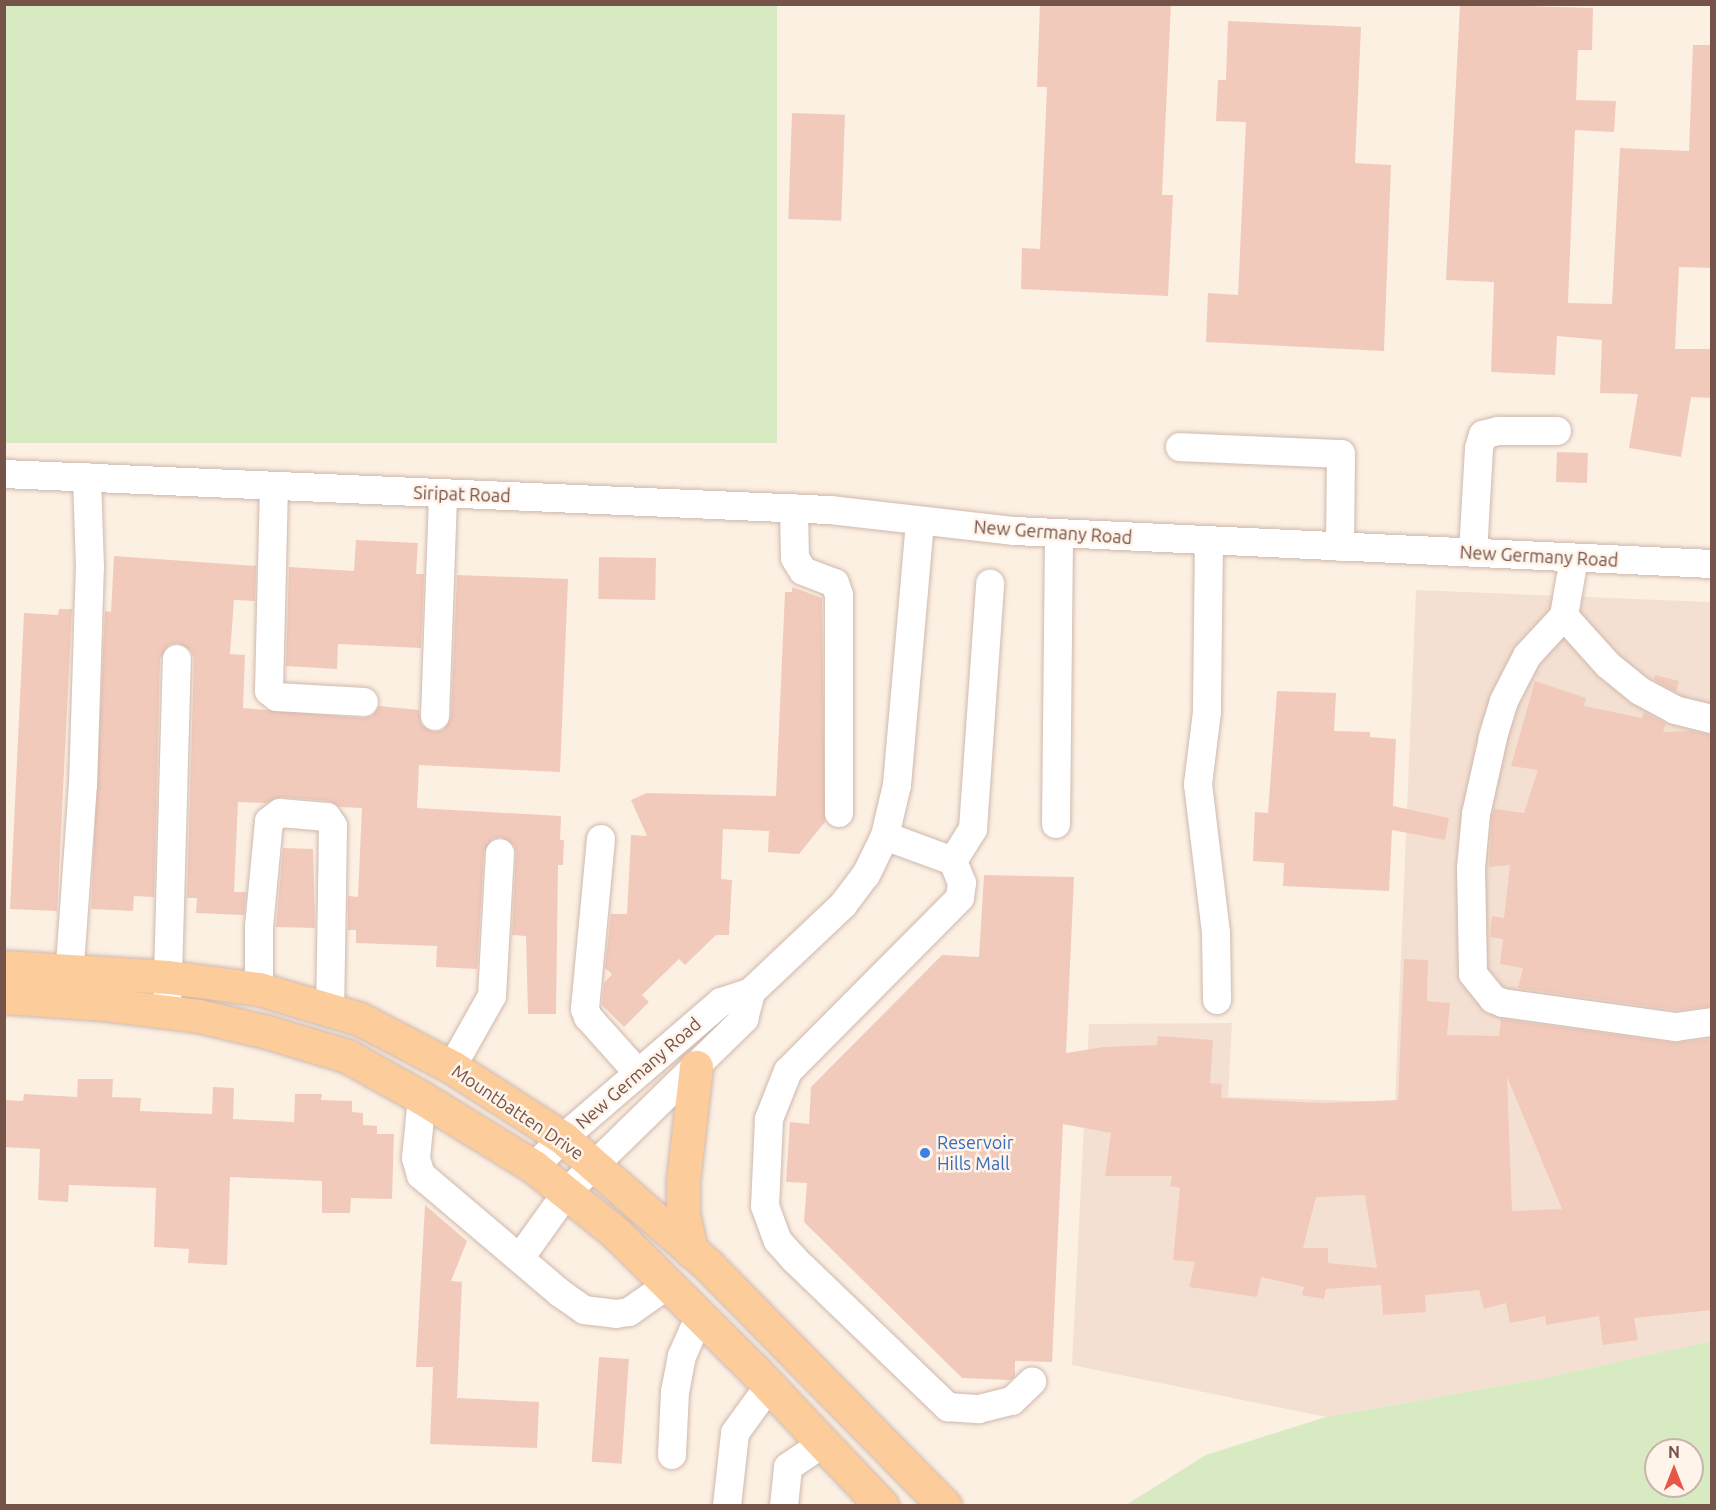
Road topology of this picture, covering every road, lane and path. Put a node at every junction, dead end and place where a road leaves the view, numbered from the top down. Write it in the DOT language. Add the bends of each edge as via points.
graph roads {
  1 [pos="1557,431"];
  2 [pos="1180,447"];
  3 [pos="4,474"];
  4 [pos="87,477"];
  5 [pos="274,486"];
  6 [pos="443,493"];
  7 [pos="794,508"];
  8 [pos="920,522"];
  9 [pos="1059,533"];
  10 [pos="1209,541"];
  11 [pos="1340,547"];
  12 [pos="1473,553"];
  13 [pos="1575,558"];
  14 [pos="1712,564"];
  15 [pos="990,584"];
  16 [pos="1564,616"];
  17 [pos="177,659"];
  18 [pos="364,702"];
  19 [pos="435,716"];
  20 [pos="1712,719"];
  21 [pos="839,813"];
  22 [pos="1056,824"];
  23 [pos="885,836"];
  24 [pos="601,839"];
  25 [pos="500,853"];
  26 [pos="953,861"];
  27 [pos="4,967"];
  28 [pos="168,977"];
  29 [pos="68,986"];
  30 [pos="259,990"];
  31 [pos="751,992"];
  32 [pos="4,997"];
  33 [pos="1217,1000"];
  34 [pos="330,1010"];
  35 [pos="167,1012"];
  36 [pos="1712,1022"];
  37 [pos="452,1067"];
  38 [pos="696,1067"];
  39 [pos="638,1073"];
  40 [pos="422,1098"];
  41 [pos="562,1138"];
  42 [pos="593,1164"];
  43 [pos="534,1167"];
  44 [pos="567,1192"];
  45 [pos="691,1251"];
  46 [pos="520,1258"];
  47 [pos="669,1284"];
  48 [pos="700,1315"];
  49 [pos="1032,1382"];
  50 [pos="769,1386"];
  51 [pos="821,1445"];
  52 [pos="672,1455"];
  53 [pos="727,1506"];
  54 [pos="784,1506"];
  55 [pos="882,1506"];
  56 [pos="945,1506"];
  1 -- 12 [label="street" via="1498,431 1483,435"];
  2 -- 11 [label="street" via="1341,454"];
  3 -- 4 [label="street, Siripat Road"];
  4 -- 5 [label="street, Siripat Road"];
  4 -- 29 [label="street" via="90,568 83,786"];
  5 -- 6 [label="street, Siripat Road"];
  5 -- 18 [label="street" via="269,692 277,697"];
  6 -- 7 [label="street, Siripat Road"];
  6 -- 19 [label="street"];
  7 -- 8 [label="street, Siripat Road"];
  7 -- 21 [label="street" via="795,558 803,571 835,583 839,595"];
  8 -- 9 [label="street, New Germany Road"];
  8 -- 23 [label="street, New Germany Road" via="897,785"];
  9 -- 10 [label="street, New Germany Road"];
  9 -- 22 [label="street"];
  10 -- 11 [label="street, New Germany Road"];
  10 -- 33 [label="street" via="1207,712 1198,784 1216,933"];
  11 -- 12 [label="street, New Germany Road"];
  12 -- 13 [label="street, New Germany Road"];
  13 -- 14 [label="street, New Germany Road"];
  13 -- 16 [label="street"];
  15 -- 26 [label="street" via="973,829"];
  16 -- 20 [label="street" via="1608,665 1640,692 1675,710"];
  16 -- 36 [label="street" via="1527,656 1504,700 1493,738 1476,814 1471,868 1473,975 1493,999 1503,1003 1676,1027"];
  17 -- 28 [label="street"];
  23 -- 26 [label="street"];
  23 -- 31 [label="street, New Germany Road" via="866,875 843,904"];
  24 -- 39 [label="street" via="585,1009"];
  25 -- 37 [label="street" via="492,996"];
  26 -- 49 [label="street" via="962,883 954,907 780,1082 769,1119 765,1206 778,1241 794,1259 948,1407 979,1409 1012,1401"];
  27 -- 29 [label="main road, Mountbatten Drive"];
  28 -- 29 [label="main road, Mountbatten Drive"];
  28 -- 30 [label="main road, Mountbatten Drive"];
  28 -- 35 [label="street"];
  29 -- 32 [label="main road, Mountbatten Drive"];
  29 -- 35 [label="main road, Mountbatten Drive"];
  30 -- 34 [label="main road, Mountbatten Drive"];
  30 -- 34 [label="street" via="259,927 269,821 280,813 327,817 333,826"];
  31 -- 38 [label="street, New Germany Road" via="744,1019"];
  31 -- 39 [label="street, New Germany Road" via="721,1002"];
  34 -- 37 [label="main road, Mountbatten Drive" via="360,1018"];
  35 -- 40 [label="main road, Mountbatten Drive" via="267,1032 346,1056"];
  37 -- 41 [label="main road, Mountbatten Drive"];
  38 -- 42 [label="street, New Germany Road"];
  38 -- 45 [label="main road" via="682,1181 682,1214"];
  39 -- 41 [label="street, New Germany Road"];
  40 -- 43 [label="main road, Mountbatten Drive"];
  40 -- 46 [label="street" via="416,1158 422,1175"];
  41 -- 42 [label="main road, Mountbatten Drive"];
  41 -- 43 [label="street, New Germany Road"];
  42 -- 44 [label="street, New Germany Road"];
  42 -- 45 [label="main road, Mountbatten Drive"];
  43 -- 44 [label="main road, Mountbatten Drive"];
  44 -- 46 [label="street, New Germany Road"];
  44 -- 47 [label="main road, Mountbatten Drive"];
  45 -- 56 [label="main road, Mountbatten Drive" via="821,1376"];
  46 -- 47 [label="street" via="560,1293 597,1314 629,1312"];
  47 -- 48 [label="main road, Mountbatten Drive"];
  48 -- 50 [label="main road, Mountbatten Drive"];
  48 -- 52 [label="street" via="682,1356 675,1392"];
  50 -- 51 [label="main road, Mountbatten Drive"];
  50 -- 53 [label="street" via="735,1433"];
  51 -- 54 [label="street" via="788,1467"];
  51 -- 55 [label="main road, Mountbatten Drive"];
}
